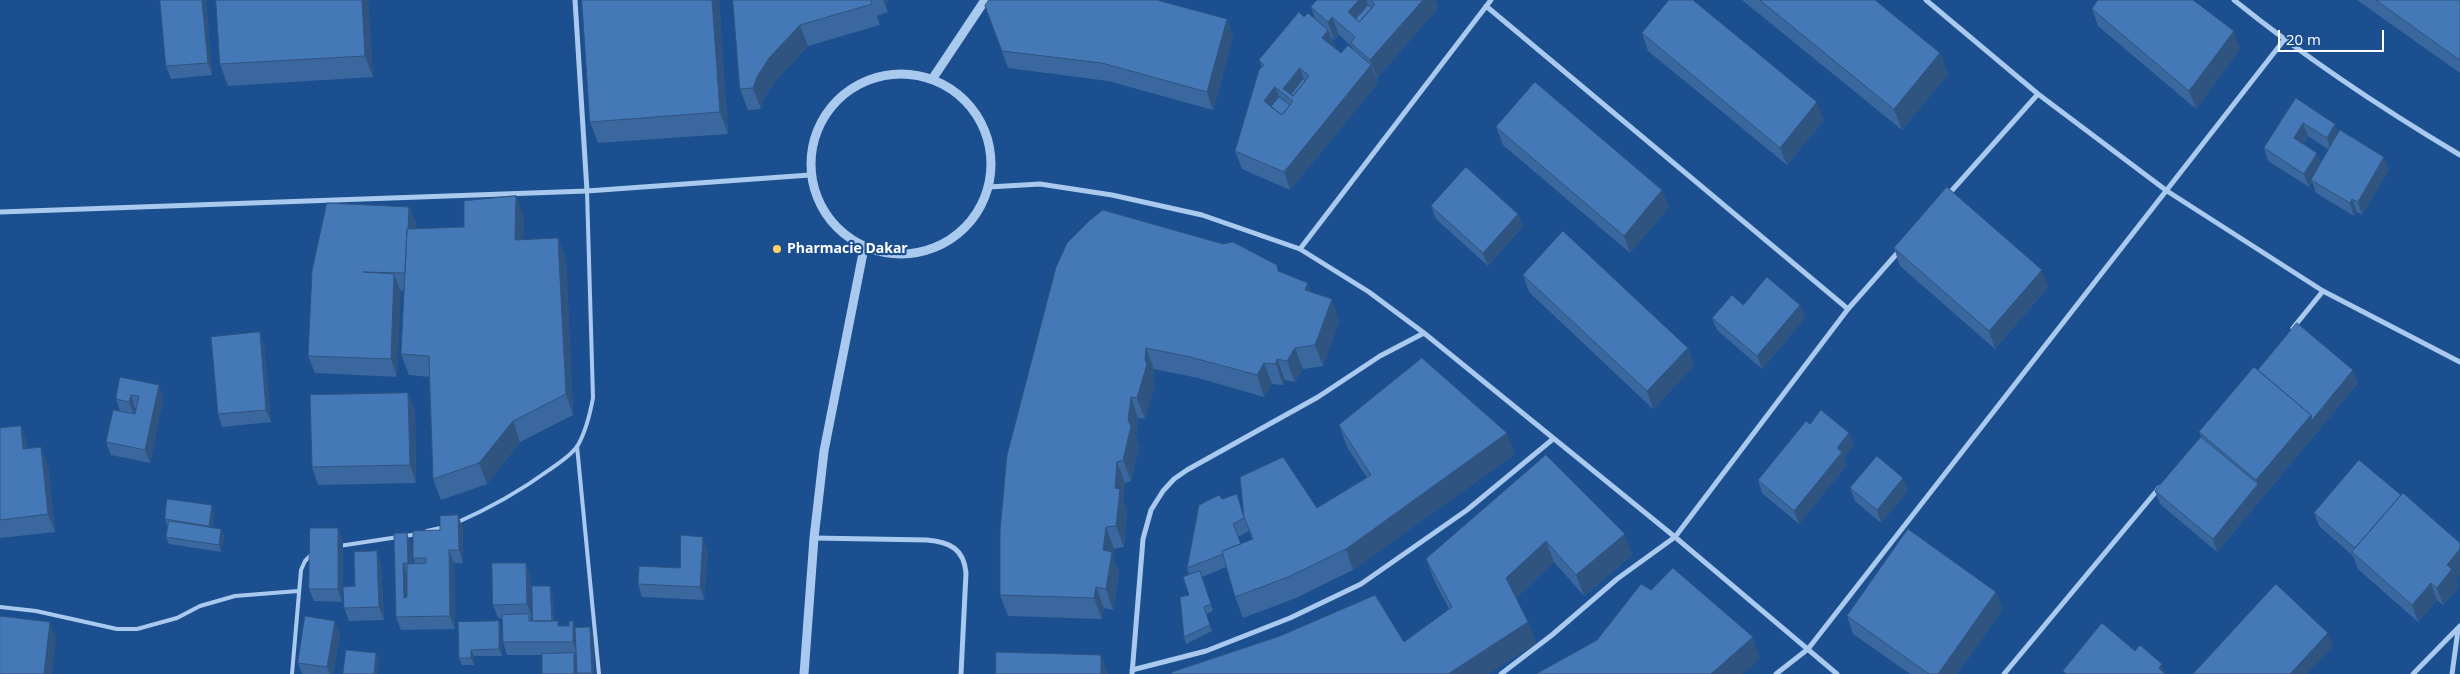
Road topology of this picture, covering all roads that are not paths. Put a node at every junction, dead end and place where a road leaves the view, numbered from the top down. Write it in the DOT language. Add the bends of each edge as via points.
graph roads {
  1 [pos="575,0"];
  2 [pos="985,0"];
  3 [pos="1491,0"];
  4 [pos="1926,0"];
  5 [pos="2234,0"];
  6 [pos="1486,6"];
  7 [pos="2284,40"];
  8 [pos="933,78"];
  9 [pos="2038,94"];
  10 [pos="2460,155"];
  11 [pos="810,175"];
  12 [pos="989,186"];
  13 [pos="587,191"];
  14 [pos="2167,191"];
  15 [pos="1939,205"];
  16 [pos="0,212"];
  17 [pos="1907,242"];
  18 [pos="864,248"];
  19 [pos="1300,249"];
  20 [pos="2323,291"];
  21 [pos="1848,309"];
  22 [pos="2291,329"];
  23 [pos="1424,333"];
  24 [pos="2460,362"];
  25 [pos="1553,438"];
  26 [pos="577,446"];
  27 [pos="2164,482"];
  28 [pos="1675,537"];
  29 [pos="814,538"];
  30 [pos="331,548"];
  31 [pos="320,550"];
  32 [pos="298,591"];
  33 [pos="0,607"];
  34 [pos="2459,628"];
  35 [pos="1808,649"];
  36 [pos="1132,672"];
  37 [pos="292,674"];
  38 [pos="599,674"];
  39 [pos="804,674"];
  40 [pos="960,674"];
  41 [pos="1501,674"];
  42 [pos="1776,674"];
  43 [pos="1837,674"];
  44 [pos="2004,674"];
  45 [pos="2413,674"];
  46 [pos="2452,674"];
  1 -- 13 [label="street"];
  2 -- 8 [label="street"];
  3 -- 6 [label="street"];
  4 -- 9 [label="street"];
  5 -- 7 [label="street"];
  6 -- 19 [label="street"];
  6 -- 21 [label="street"];
  7 -- 10 [label="street"];
  7 -- 14 [label="street"];
  8 -- 11 [label="street" via="902,73 872,77 845,92 824,116 812,144"];
  8 -- 12 [label="street" via="956,91 974,110 987,134 992,160"];
  9 -- 14 [label="street"];
  9 -- 15 [label="street"];
  11 -- 13 [label="street"];
  11 -- 18 [label="street" via="828,218 844,236"];
  12 -- 18 [label="street" via="979,211 962,231 940,246 916,254 890,254"];
  12 -- 19 [label="street" via="1040,184 1112,195 1202,215"];
  13 -- 16 [label="street"];
  13 -- 26 [label="lane" via="593,398 588,421"];
  14 -- 20 [label="street"];
  14 -- 35 [label="street"];
  17 -- 21 [label="street"];
  18 -- 29 [label="street" via="824,451"];
  19 -- 23 [label="street" via="1369,292"];
  20 -- 22 [label="street"];
  20 -- 24 [label="street"];
  21 -- 28 [label="street"];
  23 -- 25 [label="street"];
  23 -- 36 [label="street" via="1187,470 1162,491 1151,510 1143,539"];
  25 -- 28 [label="street"];
  25 -- 36 [label="street" via="1467,510 1361,584 1290,618 1206,651"];
  26 -- 30 [label="lane" via="527,487 456,524"];
  26 -- 38 [label="lane"];
  27 -- 44 [label="street"];
  28 -- 35 [label="street"];
  28 -- 41 [label="street" via="1616,579"];
  29 -- 39 [label="street"];
  29 -- 40 [label="street" via="927,540 956,548 965,562 966,573"];
  31 -- 32 [label="lane" via="305,561"];
  32 -- 33 [label="lane" via="235,596 136,629 117,629 36,611"];
  32 -- 37 [label="lane"];
  34 -- 45 [label="street"];
  34 -- 46 [label="street"];
  35 -- 42 [label="street"];
  35 -- 43 [label="street"];
}
